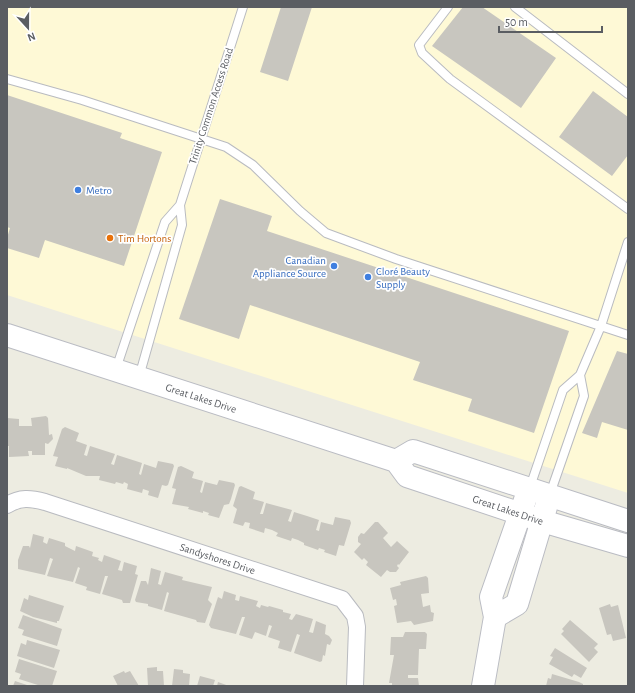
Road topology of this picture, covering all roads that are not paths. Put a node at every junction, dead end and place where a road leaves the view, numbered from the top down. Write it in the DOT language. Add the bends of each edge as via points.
graph roads {
  1 [pos="244,7"];
  2 [pos="448,7"];
  3 [pos="515,7"];
  4 [pos="7,79"];
  5 [pos="628,94"];
  6 [pos="200,139"];
  7 [pos="180,205"];
  8 [pos="628,209"];
  9 [pos="628,242"];
  10 [pos="601,326"];
  11 [pos="7,335"];
  12 [pos="628,335"];
  13 [pos="116,370"];
  14 [pos="580,375"];
  15 [pos="139,378"];
  16 [pos="396,461"];
  17 [pos="539,493"];
  18 [pos="7,505"];
  19 [pos="520,513"];
  20 [pos="542,521"];
  21 [pos="628,521"];
  22 [pos="628,546"];
  23 [pos="495,617"];
  24 [pos="355,686"];
  25 [pos="483,686"];
  1 -- 6 [label="lane, Trinity Common Access Road"];
  2 -- 8 [label="lane" via="419,45 422,52 450,79"];
  3 -- 5 [label="lane"];
  4 -- 6 [label="lane" via="82,100"];
  6 -- 7 [label="lane, Trinity Common Access Road"];
  6 -- 10 [label="lane" via="226,148 254,165 326,233"];
  7 -- 13 [label="lane, Trinity Common Access Road" via="165,222"];
  7 -- 15 [label="lane, Trinity Common Access Road" via="182,225"];
  9 -- 10 [label="lane"];
  10 -- 12 [label="lane"];
  10 -- 14 [label="lane"];
  11 -- 13 [label="street, Great Lakes Drive"];
  13 -- 15 [label="street, Great Lakes Drive"];
  14 -- 17 [label="lane" via="584,396"];
  14 -- 17 [label="lane" via="563,390"];
  15 -- 16 [label="street, Great Lakes Drive"];
  16 -- 17 [label="street" via="413,451"];
  16 -- 19 [label="street, Great Lakes Drive" via="407,476"];
  17 -- 19 [label="street"];
  17 -- 20 [label="street"];
  17 -- 21 [label="street"];
  18 -- 24 [label="street, Sandyshores Drive" via="20,498 45,502 342,599 355,616 357,627"];
  19 -- 20 [label="street, Great Lakes Drive"];
  19 -- 23 [label="street" via="491,598"];
  20 -- 22 [label="street, Great Lakes Drive"];
  20 -- 23 [label="street" via="517,604"];
  23 -- 25 [label="street"];
}
